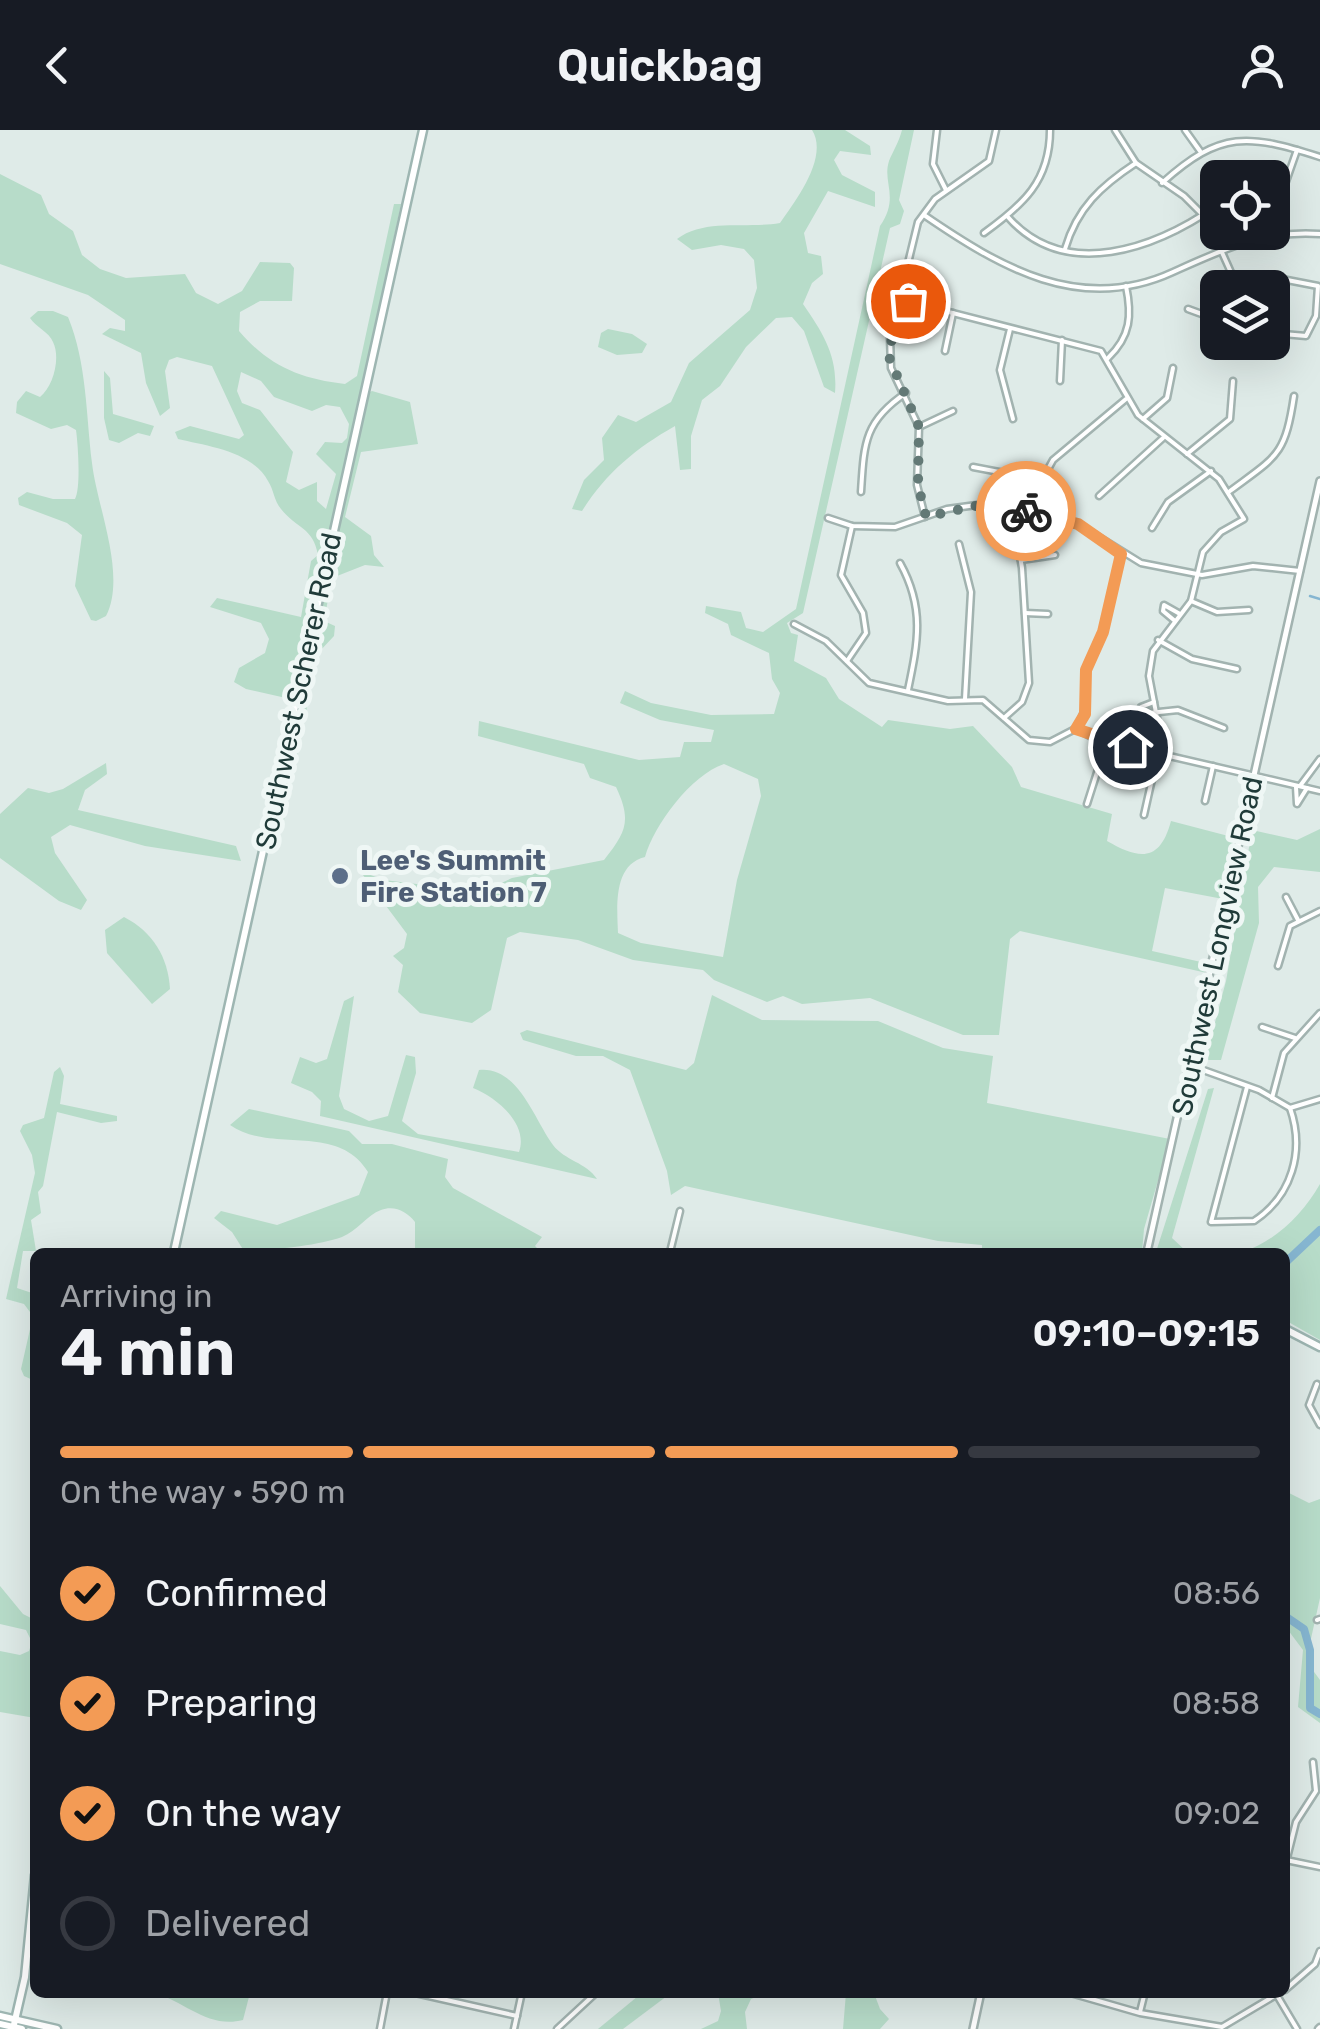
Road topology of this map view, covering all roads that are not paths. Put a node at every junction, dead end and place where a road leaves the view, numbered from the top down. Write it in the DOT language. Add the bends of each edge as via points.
graph roads {
  1 [pos="423,130"];
  2 [pos="937,130"];
  3 [pos="996,130"];
  4 [pos="1050,130"];
  5 [pos="1115,130"];
  6 [pos="1184,130"];
  7 [pos="1298,150"];
  8 [pos="1200,151"];
  9 [pos="1320,157"];
  10 [pos="1136,163"];
  11 [pos="1290,171"];
  12 [pos="1162,182"];
  13 [pos="946,190"];
  14 [pos="1200,212"];
  15 [pos="923,214"];
  16 [pos="1008,216"];
  17 [pos="1200,217"];
  18 [pos="984,233"];
  19 [pos="1320,234"];
  20 [pos="1290,235"];
  21 [pos="1135,239"];
  22 [pos="1138,248"];
  23 [pos="1065,250"];
  24 [pos="1217,250"];
  25 [pos="1290,281"];
  26 [pos="1126,286"];
  27 [pos="1318,286"];
  28 [pos="898,298"];
  29 [pos="1188,309"];
  30 [pos="1200,313"];
  31 [pos="952,314"];
  32 [pos="1010,329"];
  33 [pos="1290,335"];
  34 [pos="1062,340"];
  35 [pos="946,351"];
  36 [pos="1108,358"];
  37 [pos="1173,368"];
  38 [pos="1060,381"];
  39 [pos="1232,381"];
  40 [pos="906,392"];
  41 [pos="1294,396"];
  42 [pos="1126,399"];
  43 [pos="953,411"];
  44 [pos="1013,419"];
  45 [pos="1142,419"];
  46 [pos="919,427"];
  47 [pos="1163,438"];
  48 [pos="1187,454"];
  49 [pos="973,468"];
  50 [pos="1211,471"];
  51 [pos="1042,480"];
  52 [pos="1320,482"];
  53 [pos="1230,491"];
  54 [pos="861,492"];
  55 [pos="1099,496"];
  56 [pos="1012,510"];
  57 [pos="1041,513"];
  58 [pos="926,517"];
  59 [pos="828,518"];
  60 [pos="852,526"];
  61 [pos="1152,528"];
  62 [pos="959,544"];
  63 [pos="1121,554"];
  64 [pos="1054,555"];
  65 [pos="1021,560"];
  66 [pos="900,563"];
  67 [pos="1300,571"];
  68 [pos="1198,574"];
  69 [pos="1191,601"];
  70 [pos="1249,610"];
  71 [pos="1025,613"];
  72 [pos="1048,614"];
  73 [pos="1180,614"];
  74 [pos="1175,621"];
  75 [pos="794,624"];
  76 [pos="1158,640"];
  77 [pos="847,660"];
  78 [pos="1236,670"];
  79 [pos="908,690"];
  80 [pos="965,699"];
  81 [pos="1155,702"];
  82 [pos="1158,713"];
  83 [pos="1004,718"];
  84 [pos="1224,728"];
  85 [pos="1076,729"];
  86 [pos="1106,742"];
  87 [pos="1158,754"];
  88 [pos="1320,759"];
  89 [pos="1213,766"];
  90 [pos="1255,776"];
  91 [pos="1301,787"];
  92 [pos="1320,791"];
  93 [pos="1205,801"];
  94 [pos="1087,804"];
  95 [pos="1144,815"];
  96 [pos="1286,897"];
  97 [pos="1320,911"];
  98 [pos="1298,920"];
  99 [pos="1278,966"];
  100 [pos="1320,1014"];
  101 [pos="1262,1027"];
  102 [pos="1296,1038"];
  103 [pos="1192,1066"];
  104 [pos="1247,1087"];
  105 [pos="1272,1098"];
  106 [pos="1320,1099"];
  107 [pos="1290,1108"];
  108 [pos="680,1211"];
  109 [pos="175,1248"];
  110 [pos="671,1248"];
  111 [pos="1148,1248"];
  112 [pos="1290,1332"];
  113 [pos="1320,1348"];
  114 [pos="1317,1384"];
  115 [pos="1320,1425"];
  116 [pos="1313,1762"];
  117 [pos="1313,1798"];
  118 [pos="1320,1802"];
  119 [pos="1290,1844"];
  120 [pos="1290,1863"];
  121 [pos="1320,1868"];
  122 [pos="30,1926"];
  123 [pos="1320,1951"];
  124 [pos="1290,1984"];
  125 [pos="387,1998"];
  126 [pos="437,1998"];
  127 [pos="521,1998"];
  128 [pos="591,1998"];
  129 [pos="980,1998"];
  130 [pos="1080,1998"];
  131 [pos="1090,1998"];
  132 [pos="1144,1998"];
  133 [pos="1271,1998"];
  134 [pos="1282,1998"];
  135 [pos="1089,2002"];
  136 [pos="1140,2014"];
  137 [pos="0,2016"];
  138 [pos="517,2016"];
  139 [pos="0,2024"];
  140 [pos="16,2026"];
  141 [pos="58,2029"];
  142 [pos="380,2029"];
  143 [pos="514,2029"];
  144 [pos="557,2029"];
  145 [pos="972,2029"];
  146 [pos="1297,2029"];
  1 -- 109 [label="main road, Southwest Scherer Road"];
  2 -- 13 [label="street" via="933,164"];
  3 -- 13 [label="street" via="989,161"];
  4 -- 16 [label="street" via="1040,179"];
  5 -- 10 [label="street"];
  6 -- 8 [label="street"];
  7 -- 8 [label="street" via="1250,139"];
  7 -- 9 [label="street"];
  7 -- 11 [label="street"];
  8 -- 12 [label="street"];
  10 -- 12 [label="street"];
  10 -- 23 [label="street" via="1100,188"];
  12 -- 14 [label="street"];
  13 -- 15 [label="street"];
  15 -- 26 [label="street" via="1033,280 1099,290"];
  15 -- 28 [label="street"];
  16 -- 18 [label="street"];
  16 -- 23 [label="street" via="1035,242"];
  17 -- 22 [label="street"];
  19 -- 20 [label="street"];
  21 -- 22 [label="street"];
  22 -- 23 [label="street"];
  24 -- 26 [label="street" via="1170,274"];
  25 -- 27 [label="street"];
  26 -- 36 [label="street" via="1129,327"];
  27 -- 33 [label="street" via="1316,316 1306,336"];
  28 -- 31 [label="street"];
  28 -- 40 [label="street" via="889,357"];
  29 -- 30 [label="street"];
  31 -- 32 [label="street"];
  31 -- 35 [label="street"];
  32 -- 34 [label="street"];
  32 -- 44 [label="street" via="1000,370"];
  34 -- 36 [label="street" via="1093,346"];
  34 -- 38 [label="street"];
  36 -- 42 [label="street"];
  37 -- 45 [label="street" via="1167,398"];
  39 -- 48 [label="street" via="1230,419"];
  40 -- 46 [label="street"];
  40 -- 54 [label="street" via="873,420"];
  41 -- 53 [label="street" via="1282,448"];
  42 -- 45 [label="street"];
  42 -- 51 [label="street" via="1052,460"];
  43 -- 46 [label="street"];
  45 -- 47 [label="street"];
  46 -- 58 [label="street" via="918,485"];
  47 -- 48 [label="street"];
  47 -- 55 [label="street"];
  48 -- 50 [label="street"];
  49 -- 51 [label="street"];
  50 -- 53 [label="street"];
  50 -- 61 [label="street" via="1168,502"];
  51 -- 57 [label="street"];
  52 -- 67 [label="street, Southwest Longview Road"];
  53 -- 68 [label="street" via="1244,519 1210,542"];
  56 -- 57 [label="street"];
  56 -- 58 [label="street" via="984,504"];
  56 -- 65 [label="street"];
  57 -- 63 [label="street" via="1078,524"];
  58 -- 60 [label="street" via="895,528"];
  59 -- 60 [label="street"];
  60 -- 77 [label="street" via="841,575 864,613 866,633"];
  62 -- 80 [label="street" via="971,592"];
  63 -- 68 [label="street"];
  63 -- 85 [label="street" via="1103,632 1086,670 1085,714"];
  64 -- 65 [label="street"];
  65 -- 71 [label="street"];
  66 -- 79 [label="street" via="920,620"];
  67 -- 68 [label="street" via="1253,566"];
  67 -- 90 [label="street, Southwest Longview Road"];
  68 -- 69 [label="street"];
  69 -- 70 [label="street" via="1217,612"];
  69 -- 73 [label="street"];
  71 -- 72 [label="street"];
  71 -- 83 [label="street" via="1028,689"];
  73 -- 74 [label="street"];
  73 -- 74 [label="street" via="1164,605"];
  74 -- 76 [label="street"];
  75 -- 77 [label="street"];
  76 -- 78 [label="street" via="1192,660"];
  76 -- 81 [label="street" via="1149,667"];
  77 -- 79 [label="street" via="869,683"];
  79 -- 80 [label="street"];
  80 -- 83 [label="street" via="983,700"];
  81 -- 82 [label="street"];
  81 -- 82 [label="street" via="1140,714"];
  82 -- 84 [label="street" via="1178,710"];
  82 -- 87 [label="street"];
  83 -- 85 [label="street" via="1020,735 1041,742"];
  85 -- 86 [label="street"];
  86 -- 87 [label="street"];
  86 -- 94 [label="street"];
  87 -- 89 [label="street"];
  87 -- 95 [label="street"];
  88 -- 91 [label="street"];
  89 -- 90 [label="street"];
  89 -- 93 [label="street"];
  90 -- 91 [label="street"];
  90 -- 103 [label="street, Southwest Longview Road"];
  91 -- 92 [label="street"];
  96 -- 98 [label="street"];
  97 -- 98 [label="street"];
  98 -- 99 [label="street" via="1283,938"];
  100 -- 102 [label="street"];
  101 -- 102 [label="street"];
  102 -- 105 [label="street" via="1284,1053"];
  103 -- 104 [label="street"];
  103 -- 111 [label="street, Southwest Longview Road"];
  104 -- 105 [label="street"];
  104 -- 107 [label="street" via="1211,1222 1254,1221 1286,1192 1293,1170"];
  105 -- 107 [label="street"];
  106 -- 107 [label="street"];
  108 -- 110 [label="street"];
  112 -- 113 [label="main road"];
  114 -- 115 [label="street" via="1309,1405"];
  116 -- 117 [label="street"];
  117 -- 118 [label="street"];
  117 -- 119 [label="street"];
  120 -- 121 [label="street"];
  122 -- 140 [label="main road"];
  123 -- 124 [label="street" via="1315,1964"];
  125 -- 142 [label="street"];
  126 -- 138 [label="street"];
  127 -- 138 [label="street"];
  128 -- 144 [label="street"];
  129 -- 145 [label="street"];
  130 -- 135 [label="street"];
  131 -- 135 [label="street"];
  132 -- 136 [label="street"];
  133 -- 136 [label="street" via="1222,2027"];
  134 -- 146 [label="street"];
  135 -- 136 [label="street"];
  137 -- 140 [label="main road"];
  138 -- 143 [label="street"];
  139 -- 140 [label="main road"];
  140 -- 141 [label="main road"];
}
